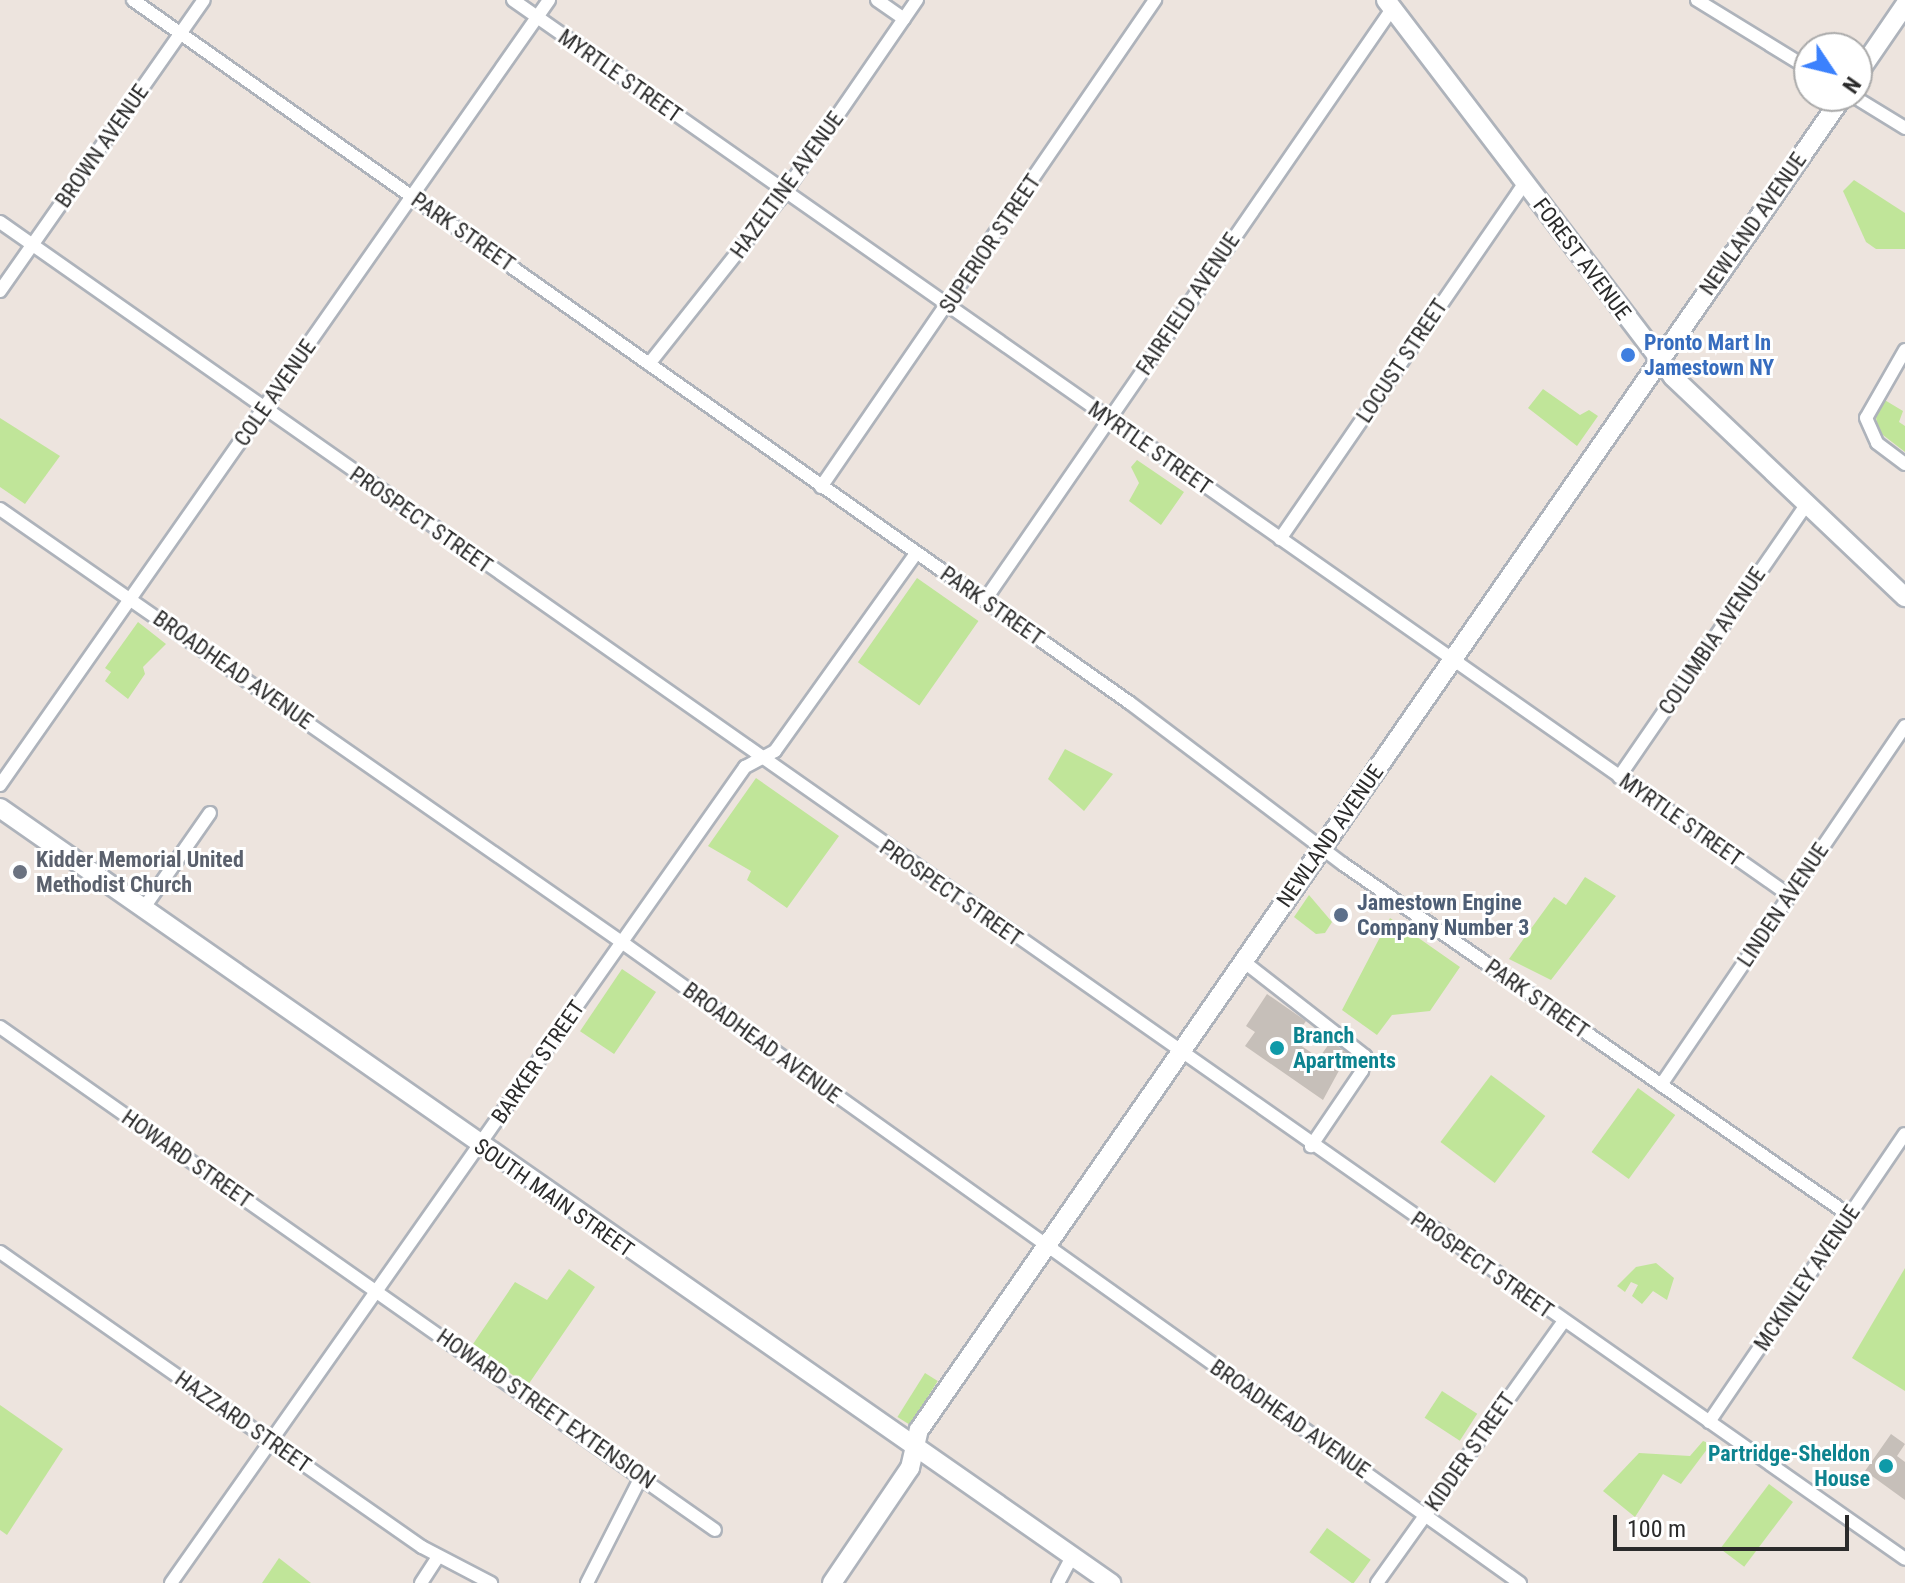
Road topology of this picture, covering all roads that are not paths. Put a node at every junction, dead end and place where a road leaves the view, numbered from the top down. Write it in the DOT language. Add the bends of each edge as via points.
graph roads {
  1 [pos="133,0"];
  2 [pos="204,0"];
  3 [pos="513,0"];
  4 [pos="549,0"];
  5 [pos="877,0"];
  6 [pos="917,0"];
  7 [pos="1155,0"];
  8 [pos="1697,0"];
  9 [pos="1389,4"];
  10 [pos="1905,5"];
  11 [pos="537,17"];
  12 [pos="904,19"];
  13 [pos="180,33"];
  14 [pos="1873,52"];
  15 [pos="1793,59"];
  16 [pos="1873,108"];
  17 [pos="1832,112"];
  18 [pos="1905,128"];
  19 [pos="1525,183"];
  20 [pos="786,192"];
  21 [pos="413,196"];
  22 [pos="0,222"];
  23 [pos="32,245"];
  24 [pos="0,291"];
  25 [pos="948,306"];
  26 [pos="1905,350"];
  27 [pos="1658,359"];
  28 [pos="649,364"];
  29 [pos="263,409"];
  30 [pos="1110,419"];
  31 [pos="1905,464"];
  32 [pos="821,487"];
  33 [pos="1806,505"];
  34 [pos="0,509"];
  35 [pos="1280,539"];
  36 [pos="916,553"];
  37 [pos="1905,597"];
  38 [pos="132,599"];
  39 [pos="985,600"];
  40 [pos="1451,659"];
  41 [pos="1905,726"];
  42 [pos="760,759"];
  43 [pos="1619,777"];
  44 [pos="0,785"];
  45 [pos="0,808"];
  46 [pos="210,813"];
  47 [pos="1323,847"];
  48 [pos="1789,895"];
  49 [pos="143,909"];
  50 [pos="623,943"];
  51 [pos="1243,961"];
  52 [pos="0,1027"];
  53 [pos="1179,1054"];
  54 [pos="1661,1085"];
  55 [pos="1905,1134"];
  56 [pos="480,1145"];
  57 [pos="1311,1146"];
  58 [pos="1849,1215"];
  59 [pos="1048,1247"];
  60 [pos="0,1252"];
  61 [pos="375,1291"];
  62 [pos="1563,1322"];
  63 [pos="1709,1422"];
  64 [pos="270,1440"];
  65 [pos="915,1451"];
  66 [pos="641,1477"];
  67 [pos="1425,1515"];
  68 [pos="715,1530"];
  69 [pos="438,1557"];
  70 [pos="1072,1557"];
  71 [pos="1905,1559"];
  72 [pos="171,1583"];
  73 [pos="421,1583"];
  74 [pos="491,1583"];
  75 [pos="587,1583"];
  76 [pos="832,1583"];
  77 [pos="1058,1583"];
  78 [pos="1111,1583"];
  79 [pos="1377,1583"];
  80 [pos="1520,1583"];
  1 -- 13 [label="street, PARK STREET"];
  2 -- 13 [label="street, BROWN AVENUE"];
  3 -- 11 [label="street, MYRTLE STREET"];
  4 -- 11 [label="street, COLE AVENUE"];
  5 -- 12 [label="street"];
  6 -- 12 [label="street, HAZELTINE AVENUE"];
  7 -- 25 [label="street, SUPERIOR STREET"];
  8 -- 15 [label="street"];
  9 -- 19 [label="street, FOREST AVENUE"];
  9 -- 30 [label="street, FAIRFIELD AVENUE"];
  10 -- 14 [label="street"];
  11 -- 20 [label="street, MYRTLE STREET"];
  11 -- 21 [label="street, COLE AVENUE"];
  12 -- 20 [label="street, HAZELTINE AVENUE"];
  13 -- 21 [label="street, PARK STREET"];
  13 -- 23 [label="street, BROWN AVENUE"];
  16 -- 18 [label="street"];
  17 -- 27 [label="street, NEWLAND AVENUE"];
  19 -- 27 [label="street, FOREST AVENUE"];
  19 -- 35 [label="street, LOCUST STREET"];
  20 -- 25 [label="street, MYRTLE STREET"];
  20 -- 28 [label="street, HAZELTINE AVENUE"];
  21 -- 28 [label="street, PARK STREET"];
  21 -- 29 [label="street, COLE AVENUE"];
  22 -- 23 [label="street, PROSPECT STREET"];
  23 -- 24 [label="street, BROWN AVENUE"];
  23 -- 29 [label="street, PROSPECT STREET"];
  25 -- 30 [label="street, MYRTLE STREET"];
  25 -- 32 [label="street, SUPERIOR STREET"];
  26 -- 31 [label="street" via="1869,409 1872,437"];
  27 -- 33 [label="street, FOREST AVENUE"];
  27 -- 40 [label="street, NEWLAND AVENUE"];
  28 -- 32 [label="street, PARK STREET"];
  29 -- 38 [label="street, COLE AVENUE"];
  29 -- 42 [label="street, PROSPECT STREET"];
  30 -- 35 [label="street, MYRTLE STREET"];
  30 -- 39 [label="street, FAIRFIELD AVENUE"];
  32 -- 36 [label="street, PARK STREET"];
  33 -- 37 [label="street, FOREST AVENUE"];
  33 -- 43 [label="street, COLUMBIA AVENUE"];
  34 -- 38 [label="street, BROADHEAD AVENUE"];
  35 -- 40 [label="street, MYRTLE STREET"];
  36 -- 39 [label="street, PARK STREET"];
  36 -- 42 [label="street, BARKER STREET" via="775,751"];
  38 -- 44 [label="street, COLE AVENUE"];
  38 -- 50 [label="street, BROADHEAD AVENUE"];
  39 -- 47 [label="street, PARK STREET"];
  40 -- 43 [label="street, MYRTLE STREET"];
  40 -- 47 [label="street, NEWLAND AVENUE"];
  41 -- 48 [label="street, LINDEN AVENUE"];
  42 -- 50 [label="street, BARKER STREET" via="745,767"];
  42 -- 53 [label="street, PROSPECT STREET"];
  43 -- 48 [label="street, MYRTLE STREET"];
  45 -- 49 [label="street, SOUTH MAIN STREET"];
  46 -- 49 [label="street"];
  47 -- 51 [label="street, NEWLAND AVENUE"];
  47 -- 54 [label="street, PARK STREET"];
  48 -- 54 [label="street, LINDEN AVENUE"];
  49 -- 56 [label="street, SOUTH MAIN STREET"];
  50 -- 56 [label="street, BARKER STREET"];
  50 -- 59 [label="street, BROADHEAD AVENUE"];
  51 -- 53 [label="street, NEWLAND AVENUE"];
  51 -- 57 [label="street" via="1365,1056"];
  52 -- 61 [label="street, HOWARD STREET"];
  53 -- 57 [label="street, PROSPECT STREET"];
  53 -- 59 [label="street, NEWLAND AVENUE"];
  54 -- 58 [label="street, PARK STREET"];
  55 -- 58 [label="street, MCKINLEY AVENUE"];
  56 -- 61 [label="street, BARKER STREET"];
  56 -- 65 [label="street, SOUTH MAIN STREET"];
  57 -- 62 [label="street, PROSPECT STREET"];
  58 -- 63 [label="street, MCKINLEY AVENUE"];
  59 -- 65 [label="street, NEWLAND AVENUE" via="919,1430"];
  59 -- 67 [label="street, BROADHEAD AVENUE"];
  60 -- 64 [label="street, HAZZARD STREET"];
  61 -- 64 [label="street, BARKER STREET"];
  61 -- 66 [label="street, HOWARD STREET EXTENSION"];
  62 -- 63 [label="street, PROSPECT STREET"];
  62 -- 67 [label="street, KIDDER STREET"];
  63 -- 71 [label="street, PROSPECT STREET"];
  64 -- 69 [label="street, HAZZARD STREET"];
  64 -- 72 [label="street, BARKER STREET"];
  65 -- 70 [label="street, SOUTH MAIN STREET"];
  65 -- 76 [label="street, NEWLAND AVENUE"];
  66 -- 68 [label="street, HOWARD STREET EXTENSION"];
  66 -- 75 [label="street"];
  67 -- 79 [label="street, KIDDER STREET"];
  67 -- 80 [label="street, BROADHEAD AVENUE"];
  69 -- 73 [label="street"];
  69 -- 74 [label="street, HAZZARD STREET"];
  70 -- 77 [label="street"];
  70 -- 78 [label="street, SOUTH MAIN STREET"];
}
